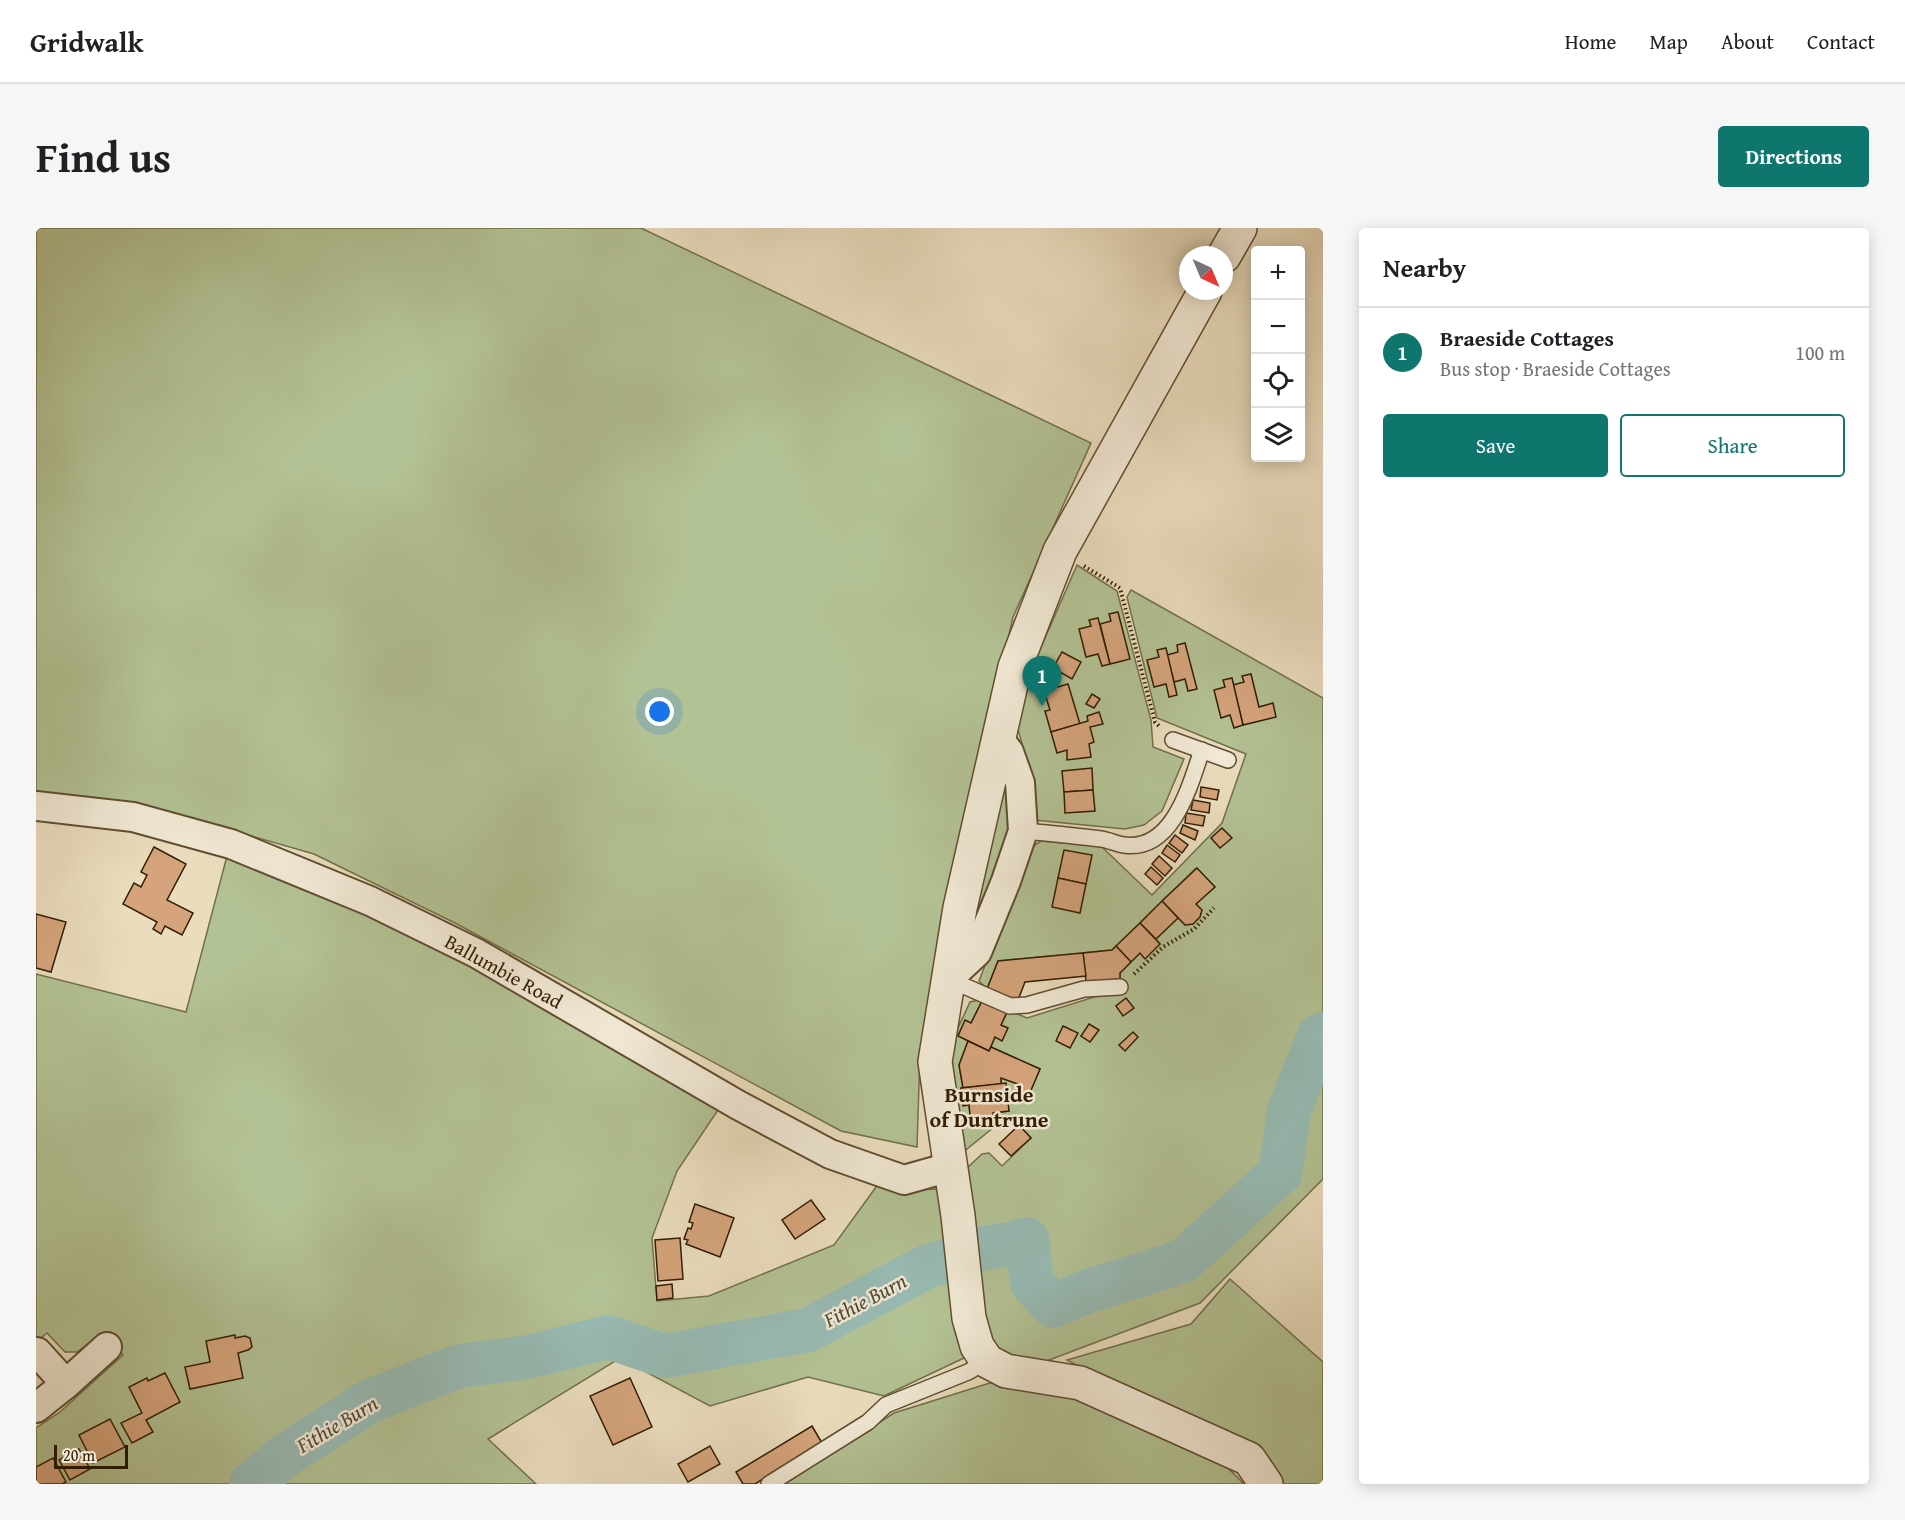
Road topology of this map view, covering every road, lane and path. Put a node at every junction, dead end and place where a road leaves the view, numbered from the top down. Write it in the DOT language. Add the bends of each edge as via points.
graph roads {
  1 [pos="1240,228"];
  2 [pos="1230,246"];
  3 [pos="1200,300"];
  4 [pos="1059,551"];
  5 [pos="999,739"];
  6 [pos="1173,740"];
  7 [pos="1202,750"];
  8 [pos="1228,760"];
  9 [pos="36,806"];
  10 [pos="1023,831"];
  11 [pos="1214,908"];
  12 [pos="948,978"];
  13 [pos="1120,987"];
  14 [pos="950,1167"];
  15 [pos="107,1347"];
  16 [pos="37,1352"];
  17 [pos="987,1361"];
  18 [pos="66,1384"];
  19 [pos="36,1408"];
  20 [pos="769,1484"];
  21 [pos="1266,1484"];
  1 -- 2 [label="street"];
  3 -- 4 [label="street"];
  4 -- 5 [label="street" via="1015,667"];
  4 -- 6 [label="path" via="1120,588 1155,722"];
  5 -- 10 [label="street" via="1009,752 1020,783"];
  5 -- 12 [label="street"];
  6 -- 7 [label="lane"];
  7 -- 8 [label="lane"];
  7 -- 10 [label="lane" via="1186,797 1174,818 1160,834 1144,843 1125,845 1106,839"];
  9 -- 14 [label="street, Ballumbie Road" via="133,817 231,844 370,901 476,953 830,1154 904,1179"];
  10 -- 12 [label="street" via="977,952"];
  11 -- 13 [label="path" via="1194,929 1163,947"];
  12 -- 13 [label="lane" via="1010,1006 1084,989"];
  12 -- 14 [label="street" via="935,1062"];
  14 -- 17 [label="street" via="969,1318 977,1346"];
  15 -- 18 [label="street"];
  16 -- 18 [label="street"];
  17 -- 20 [label="lane" via="886,1405 868,1422"];
  17 -- 21 [label="street" via="1006,1371 1080,1383 1249,1459"];
  18 -- 19 [label="street"];
}
